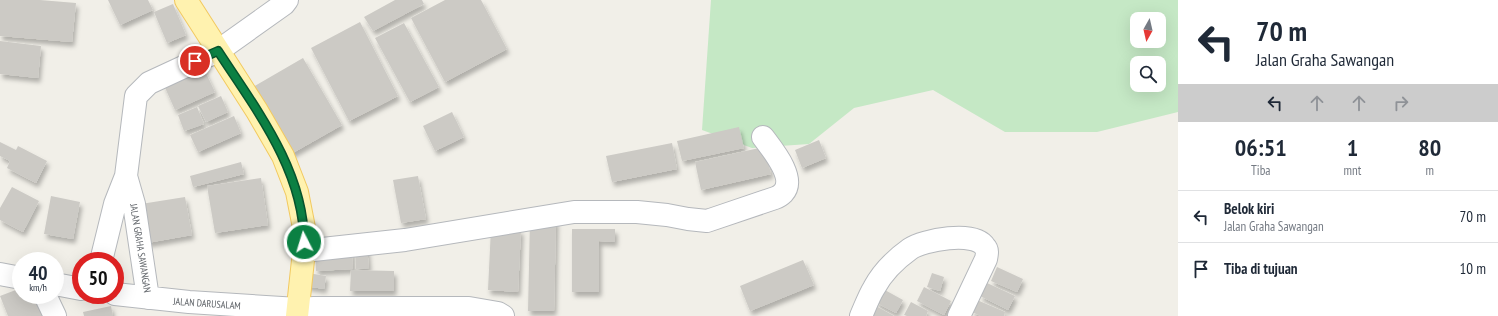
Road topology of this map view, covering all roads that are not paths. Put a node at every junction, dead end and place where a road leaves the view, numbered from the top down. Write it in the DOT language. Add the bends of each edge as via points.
graph roads {
  1 [pos="186,0"];
  2 [pos="286,0"];
  3 [pos="218,51"];
  4 [pos="763,137"];
  5 [pos="126,176"];
  6 [pos="304,251"];
  7 [pos="103,252"];
  8 [pos="0,274"];
  9 [pos="12,276"];
  10 [pos="124,295"];
  11 [pos="148,298"];
  12 [pos="49,304"];
  13 [pos="298,312"];
  14 [pos="55,316"];
  15 [pos="503,316"];
  16 [pos="861,316"];
  17 [pos="959,316"];
  1 -- 3 [label="main road"];
  2 -- 3 [label="street, JALAN GRAHA SAWANGAN"];
  3 -- 5 [label="street, JALAN GRAHA SAWANGAN" via="149,83 136,96"];
  3 -- 6 [label="main road" via="257,111 282,156 297,192 304,233"];
  4 -- 6 [label="street" via="783,167 787,185 784,192 775,198 707,221 637,212 574,212 405,240"];
  5 -- 7 [label="street, JALAN GRAHA SAWANGAN" via="115,204"];
  5 -- 11 [label="street, JALAN GRAHA SAWANGAN" via="134,204"];
  6 -- 13 [label="main road"];
  8 -- 9 [label="street"];
  10 -- 11 [label="street, JALAN DARUSALAM"];
  11 -- 13 [label="street, JALAN DARUSALAM"];
  12 -- 14 [label="street"];
  13 -- 15 [label="street, JALAN DARUSALAM" via="314,308 469,308"];
  16 -- 17 [label="street" via="874,287 911,249 928,242 968,238 980,241 987,251 986,259"];
}
